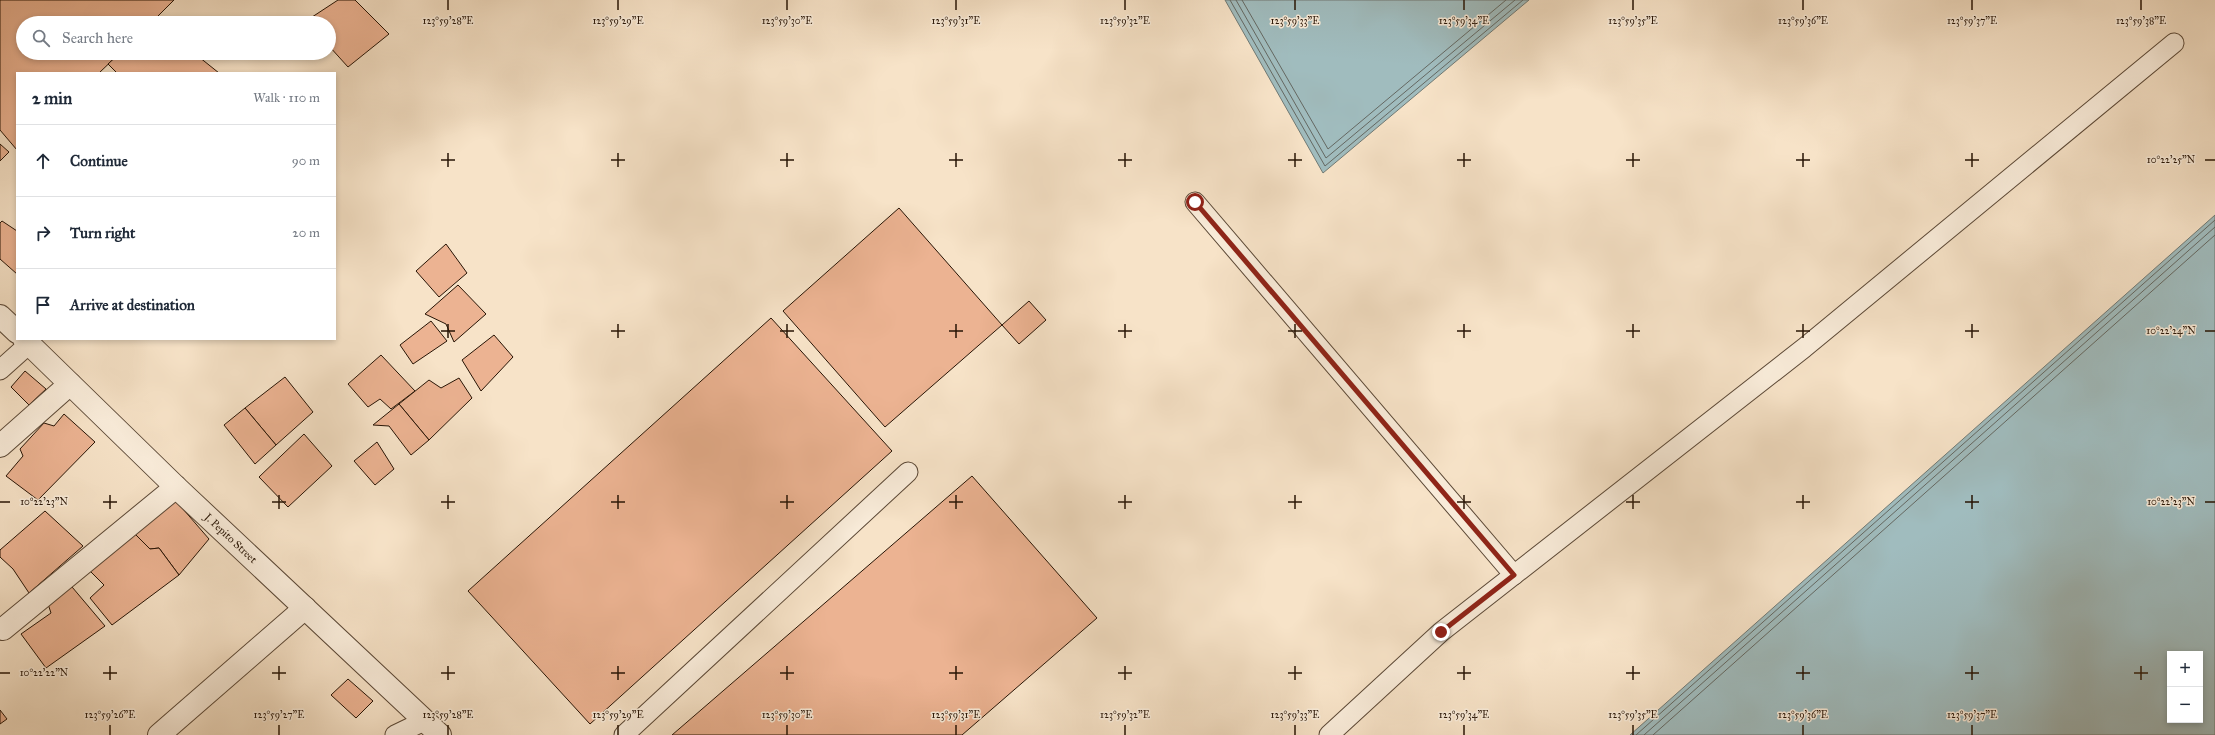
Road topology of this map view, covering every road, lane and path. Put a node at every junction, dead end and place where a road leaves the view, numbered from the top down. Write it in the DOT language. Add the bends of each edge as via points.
graph roads {
  1 [pos="2174,43"];
  2 [pos="1195,202"];
  3 [pos="0,316"];
  4 [pos="16,332"];
  5 [pos="22,340"];
  6 [pos="24,340"];
  7 [pos="0,370"];
  8 [pos="70,384"];
  9 [pos="0,446"];
  10 [pos="908,472"];
  11 [pos="176,487"];
  12 [pos="1514,575"];
  13 [pos="305,608"];
  14 [pos="3,629"];
  15 [pos="432,728"];
  16 [pos="159,735"];
  17 [pos="395,735"];
  18 [pos="624,735"];
  19 [pos="1329,735"];
  1 -- 12 [label="lane" via="1804,348"];
  2 -- 12 [label="lane"];
  3 -- 4 [label="street, J. Pepito Street"];
  5 -- 7 [label="lane"];
  6 -- 8 [label="street, J. Pepito Street"];
  8 -- 9 [label="street"];
  8 -- 11 [label="street, J. Pepito Street"];
  10 -- 18 [label="lane"];
  11 -- 13 [label="street, J. Pepito Street"];
  11 -- 14 [label="street"];
  12 -- 19 [label="lane" via="1441,632"];
  13 -- 15 [label="street, J. Pepito Street"];
  13 -- 16 [label="street"];
  15 -- 17 [label="lane"];
}
